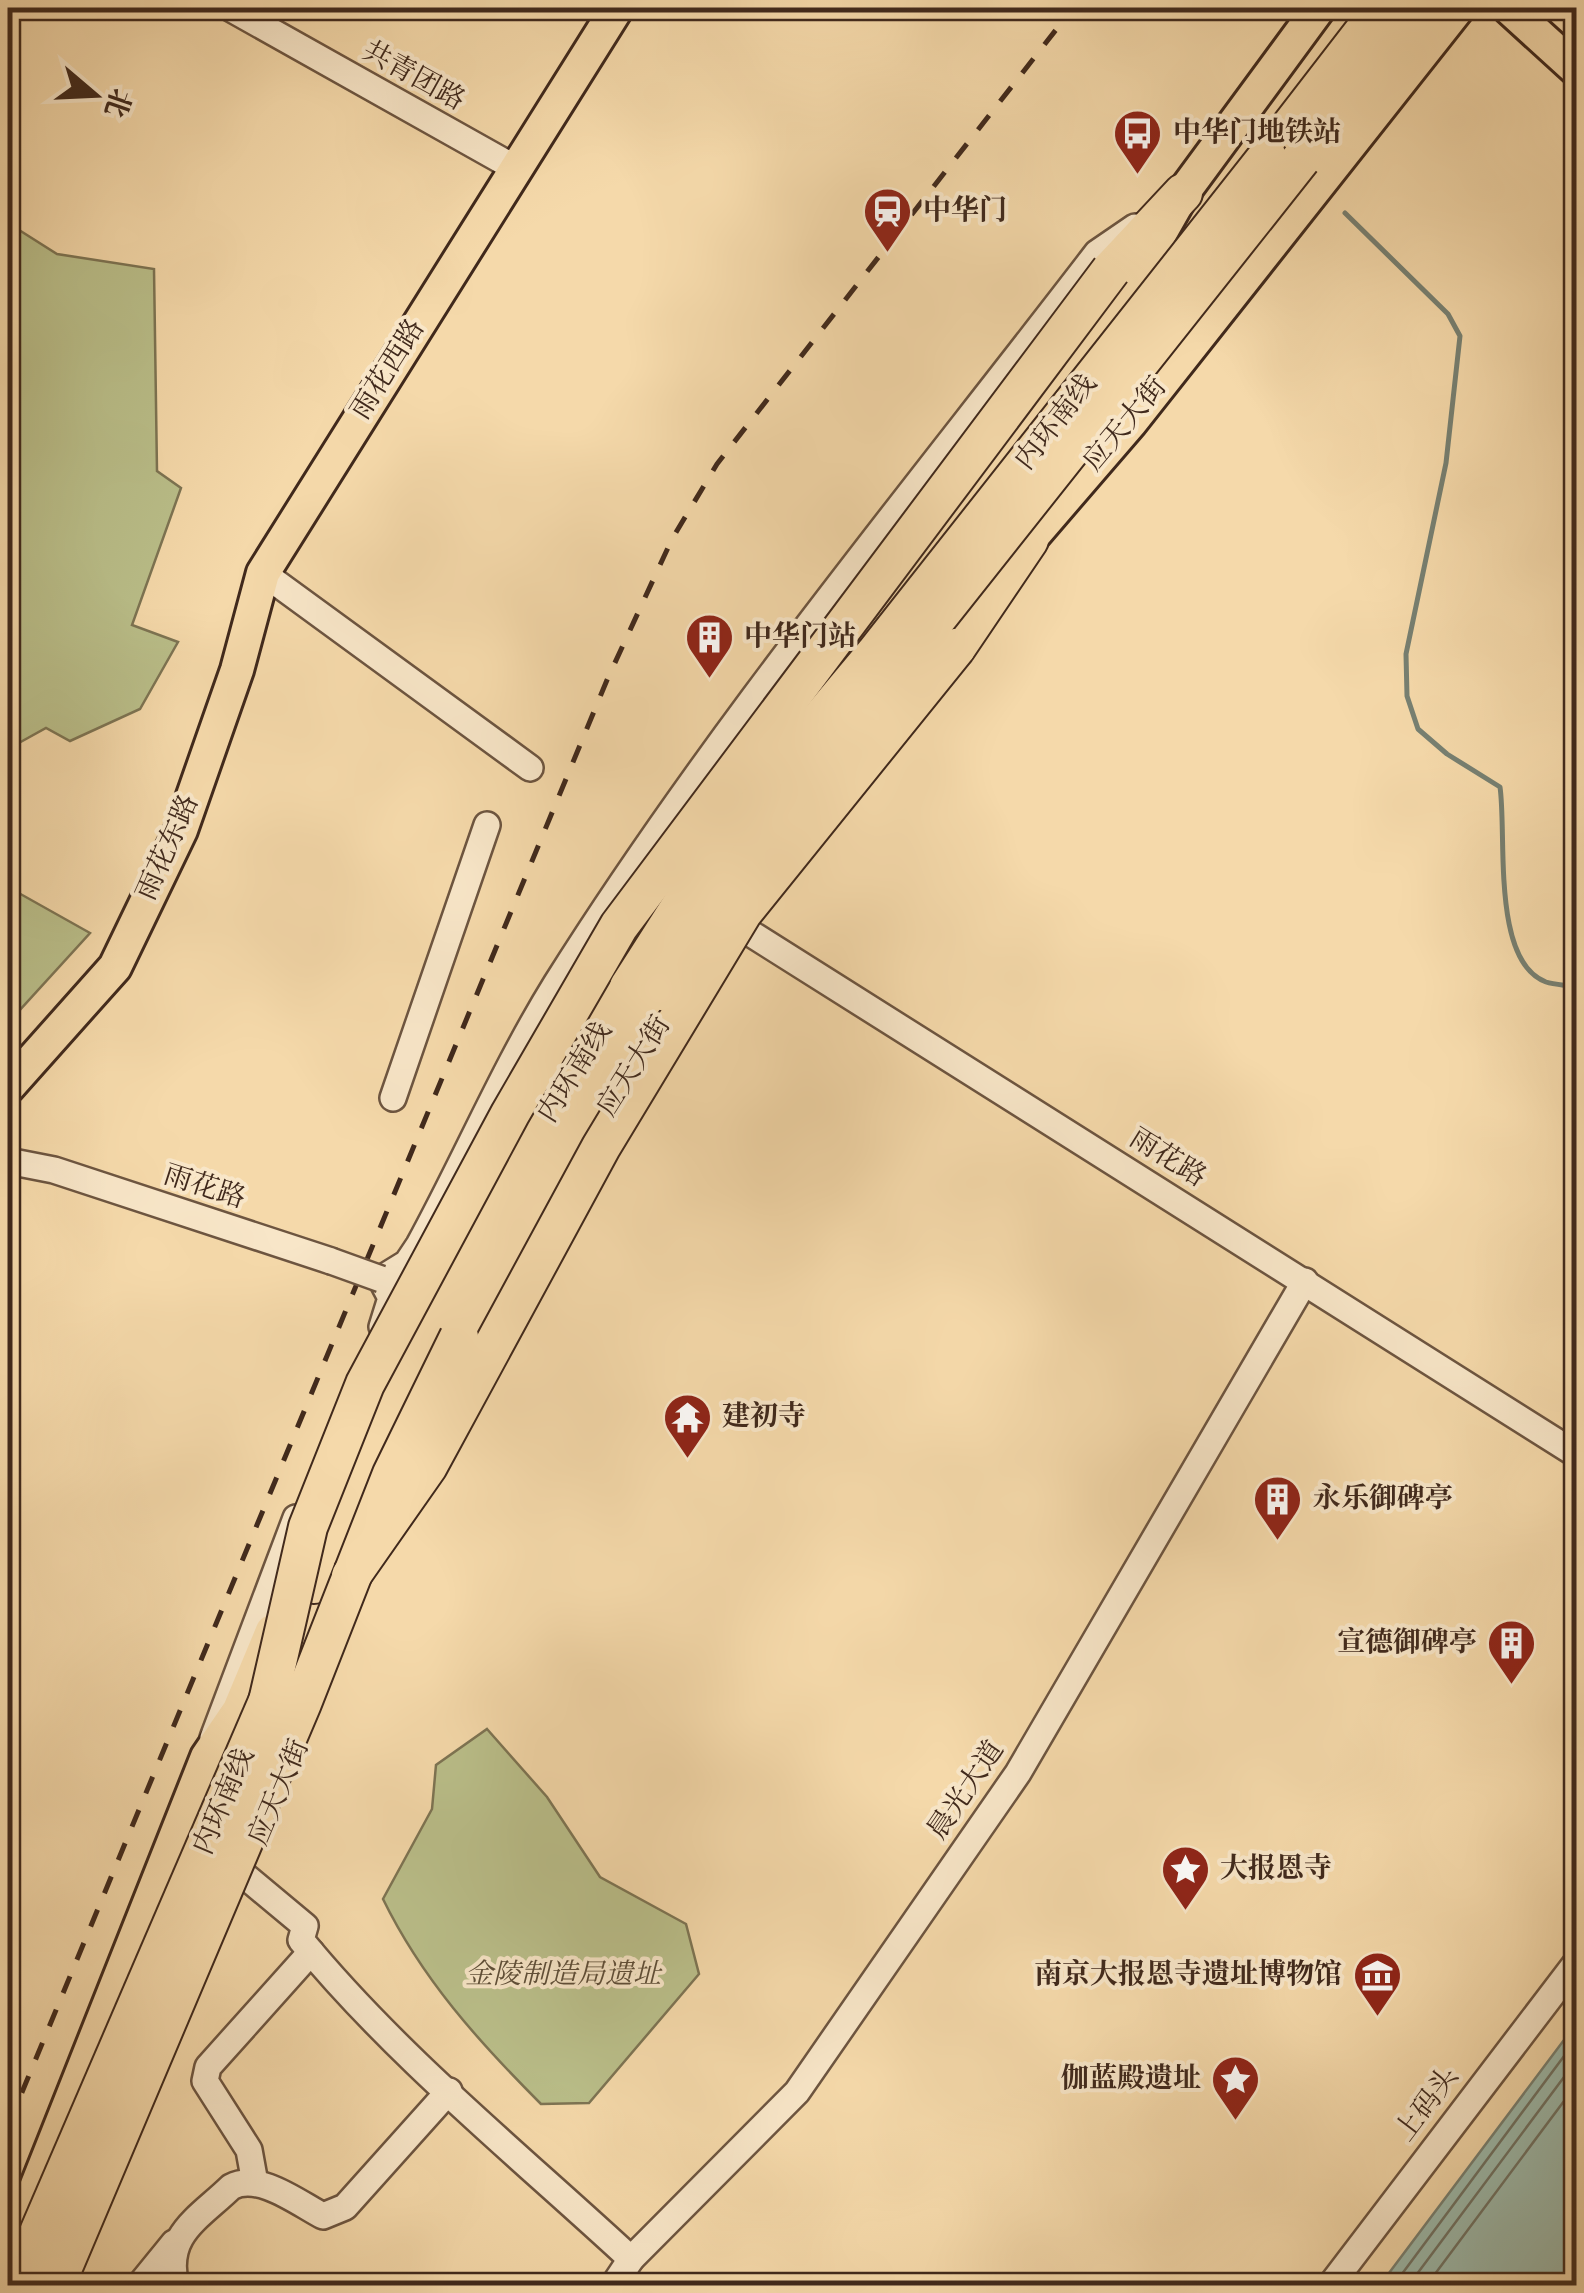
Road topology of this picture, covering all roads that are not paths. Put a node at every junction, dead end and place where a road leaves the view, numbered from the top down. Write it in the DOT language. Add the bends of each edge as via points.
graph roads {
  1 [pos="230,8"];
  2 [pos="606,8"];
  3 [pos="617,8"];
  4 [pos="1318,8"];
  5 [pos="1382,8"];
  6 [pos="1416,8"];
  7 [pos="1458,8"];
  8 [pos="1509,8"];
  9 [pos="1542,8"];
  10 [pos="1576,39"];
  11 [pos="1576,70"];
  12 [pos="515,168"];
  13 [pos="1183,192"];
  14 [pos="1029,540"];
  15 [pos="263,572"];
  16 [pos="530,768"];
  17 [pos="487,825"];
  18 [pos="610,858"];
  19 [pos="636,866"];
  20 [pos="675,877"];
  21 [pos="724,918"];
  22 [pos="8,1087"];
  23 [pos="394,1098"];
  24 [pos="8,1161"];
  25 [pos="380,1279"];
  26 [pos="1304,1281"];
  27 [pos="1576,1454"];
  28 [pos="351,1576"];
  29 [pos="267,1706"];
  30 [pos="207,1758"];
  31 [pos="171,1847"];
  32 [pos="245,1876"];
  33 [pos="311,1952"];
  34 [pos="1576,1963"];
  35 [pos="450,2092"];
  36 [pos="255,2184"];
  37 [pos="174,2242"];
  38 [pos="8,2258"];
  39 [pos="632,2259"];
  40 [pos="615,2285"];
  41 [pos="16,2286"];
  42 [pos="55,2286"];
  43 [pos="74,2286"];
  44 [pos="139,2286"];
  45 [pos="176,2286"];
  46 [pos="1330,2286"];
  1 -- 12 [label="street, 共青团路"];
  2 -- 12 [label="main road, 雨花西路"];
  3 -- 12 [label="main road, 雨花西路"];
  4 -- 13 [label="main road"];
  5 -- 29 [label="highway, 内环南线, bridge" via="778,769 698,879 552,1110 400,1384"];
  6 -- 28 [label="highway, 内环南线, bridge" via="764,835 660,991 459,1337"];
  7 -- 14 [label="main road, 应天大街" via="1131,422"];
  8 -- 11 [label="main road"];
  9 -- 10 [label="main road"];
  12 -- 15 [label="main road, 雨花西路"];
  13 -- 19 [label="street" via="1098,254 849,575"];
  13 -- 20 [label="main road" via="1132,283"];
  13 -- 29 [label="highway, bridge" via="1111,270 619,926 365,1384 308,1527"];
  14 -- 21 [label="main road, 应天大街"];
  14 -- 28 [label="highway, bridge" via="956,648 744,912 601,1148 428,1466"];
  15 -- 16 [label="street"];
  15 -- 22 [label="main road, 雨花东路" via="181,830 115,966"];
  17 -- 23 [label="street"];
  18 -- 19 [label="street"];
  19 -- 20 [label="street"];
  19 -- 25 [label="street" via="556,984 487,1104 419,1246 407,1263"];
  20 -- 21 [label="street, 雨花路"];
  20 -- 30 [label="main road" via="627,942 428,1297 310,1541 239,1710"];
  21 -- 26 [label="street, 雨花路"];
  21 -- 32 [label="main road, 应天大街" via="583,1149 426,1441"];
  24 -- 25 [label="street, 雨花路, bridge" via="54,1170"];
  25 -- 30 [label="street" via="391,1298 384,1322 306,1493"];
  26 -- 27 [label="street, 雨花路"];
  26 -- 39 [label="street, 晨光大道" via="1018,1773 797,2092"];
  28 -- 42 [label="highway, 内环南线, bridge"];
  29 -- 41 [label="highway, 内环南线, bridge"];
  30 -- 31 [label="main road"];
  31 -- 32 [label="main road"];
  31 -- 38 [label="main road"];
  32 -- 33 [label="street" via="305,1926 301,1940"];
  32 -- 43 [label="main road, 应天大街"];
  33 -- 35 [label="street"];
  33 -- 36 [label="street" via="208,2067 205,2081 249,2150"];
  34 -- 46 [label="street, 上码头"];
  35 -- 36 [label="street" via="345,2207 323,2216"];
  35 -- 39 [label="street"];
  36 -- 37 [label="street" via="231,2188"];
  37 -- 44 [label="street"];
  37 -- 45 [label="street"];
  39 -- 40 [label="street, 晨光大道"];
}
